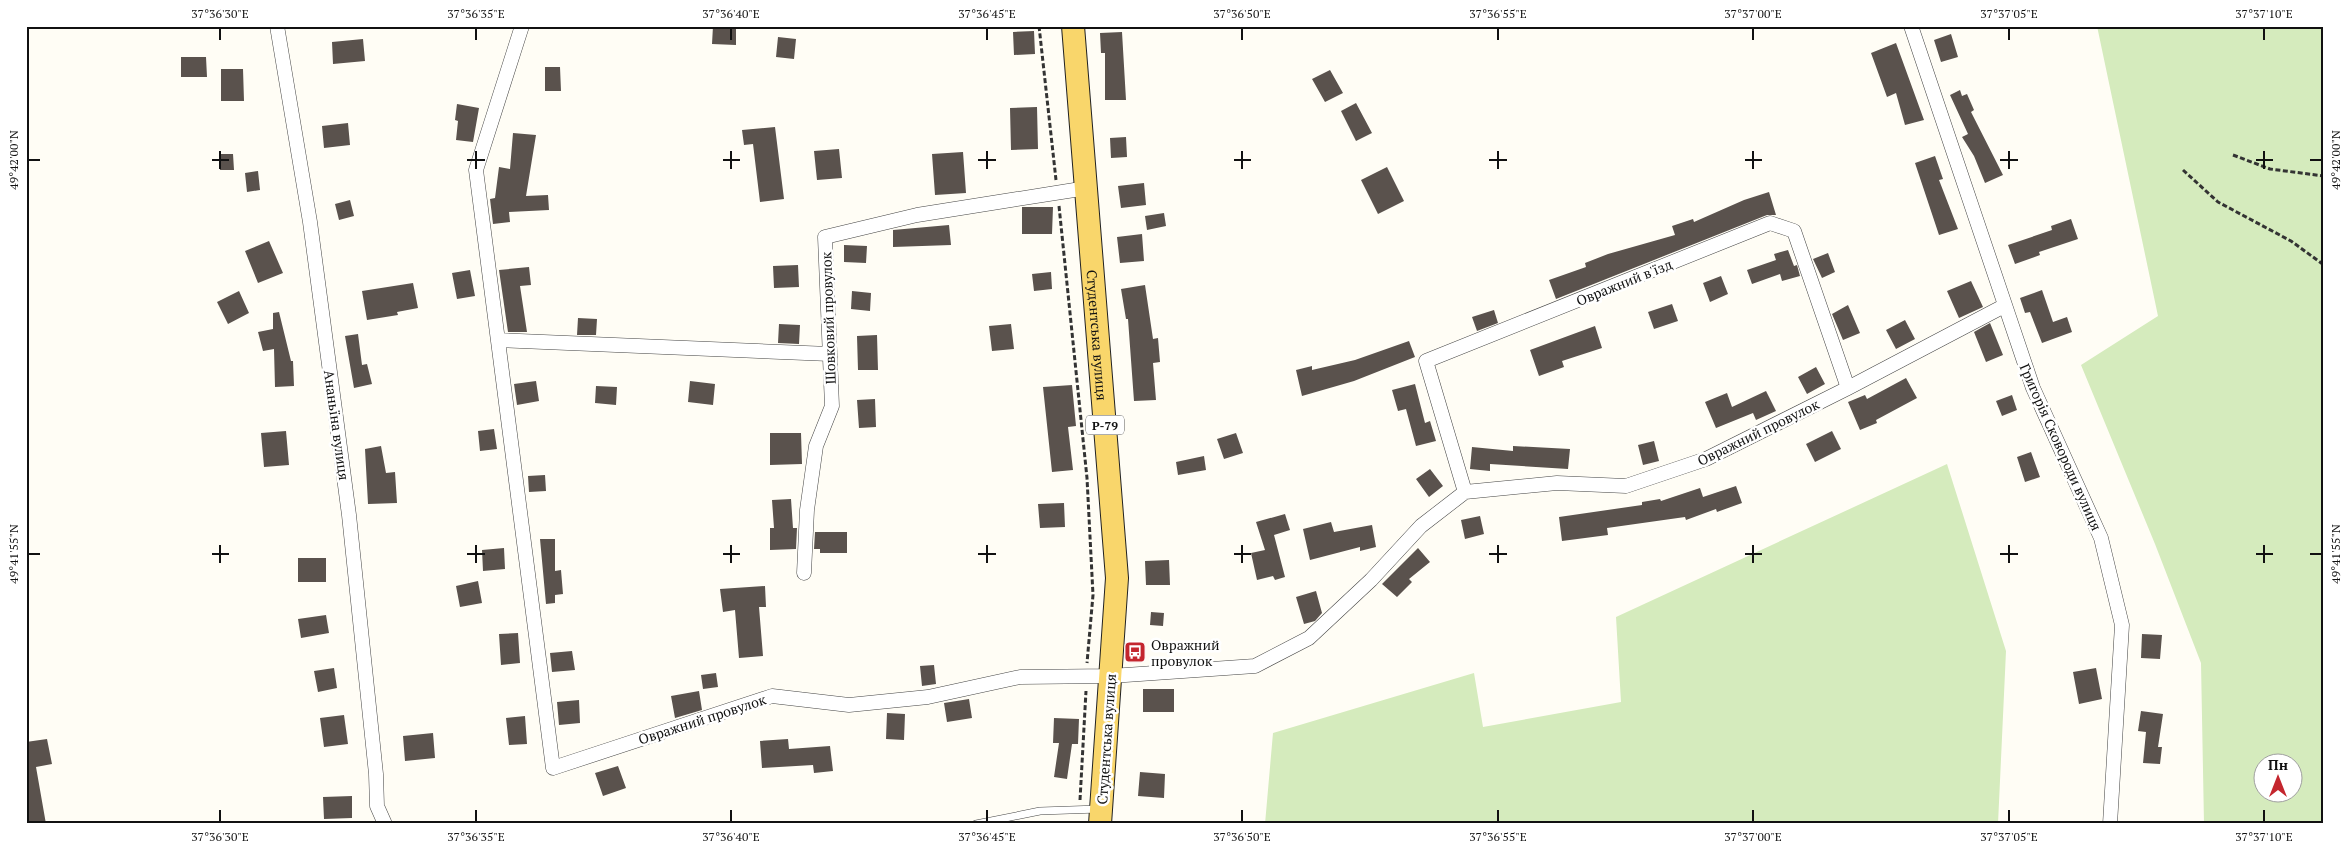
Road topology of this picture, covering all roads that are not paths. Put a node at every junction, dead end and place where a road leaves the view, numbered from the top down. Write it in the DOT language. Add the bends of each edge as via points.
graph roads {
  1 [pos="277,26"];
  2 [pos="522,26"];
  3 [pos="1073,26"];
  4 [pos="1911,26"];
  5 [pos="1087,188"];
  6 [pos="2004,306"];
  7 [pos="498,340"];
  8 [pos="830,354"];
  9 [pos="1848,388"];
  10 [pos="1466,492"];
  11 [pos="804,573"];
  12 [pos="1111,676"];
  13 [pos="1094,814"];
  14 [pos="385,824"];
  15 [pos="976,824"];
  16 [pos="2110,824"];
  1 -- 14 [label="street, Ананьїна вулиця" via="310,222 349,515 377,806"];
  2 -- 7 [label="street" via="476,170"];
  3 -- 5 [label="main road, Студентська вулиця / Р-79"];
  4 -- 6 [label="street, Григорія Сковороди вулиця"];
  5 -- 8 [label="street, Шовковий провулок" via="917,215 825,237"];
  5 -- 12 [label="main road, Студентська вулиця / Р-79" via="1117,578"];
  6 -- 9 [label="street, Овражний провулок"];
  6 -- 16 [label="street, Григорія Сковороди вулиця" via="2033,388 2101,538 2122,625"];
  7 -- 8 [label="street"];
  7 -- 12 [label="street, Овражний провулок" via="553,768 772,696 849,705 928,698 1020,676"];
  8 -- 11 [label="street, Шовковий провулок" via="832,406 816,446 807,510"];
  9 -- 10 [label="street, Овражний провулок" via="1706,459 1626,486 1557,483"];
  9 -- 10 [label="street, Овражний в'їзд" via="1794,231 1770,223 1426,361"];
  10 -- 12 [label="street, Овражний провулок" via="1421,526 1371,580 1309,638 1255,666"];
  12 -- 13 [label="main road, Студентська вулиця / Р-79"];
  13 -- 15 [label="lane" via="1040,811"];
}
